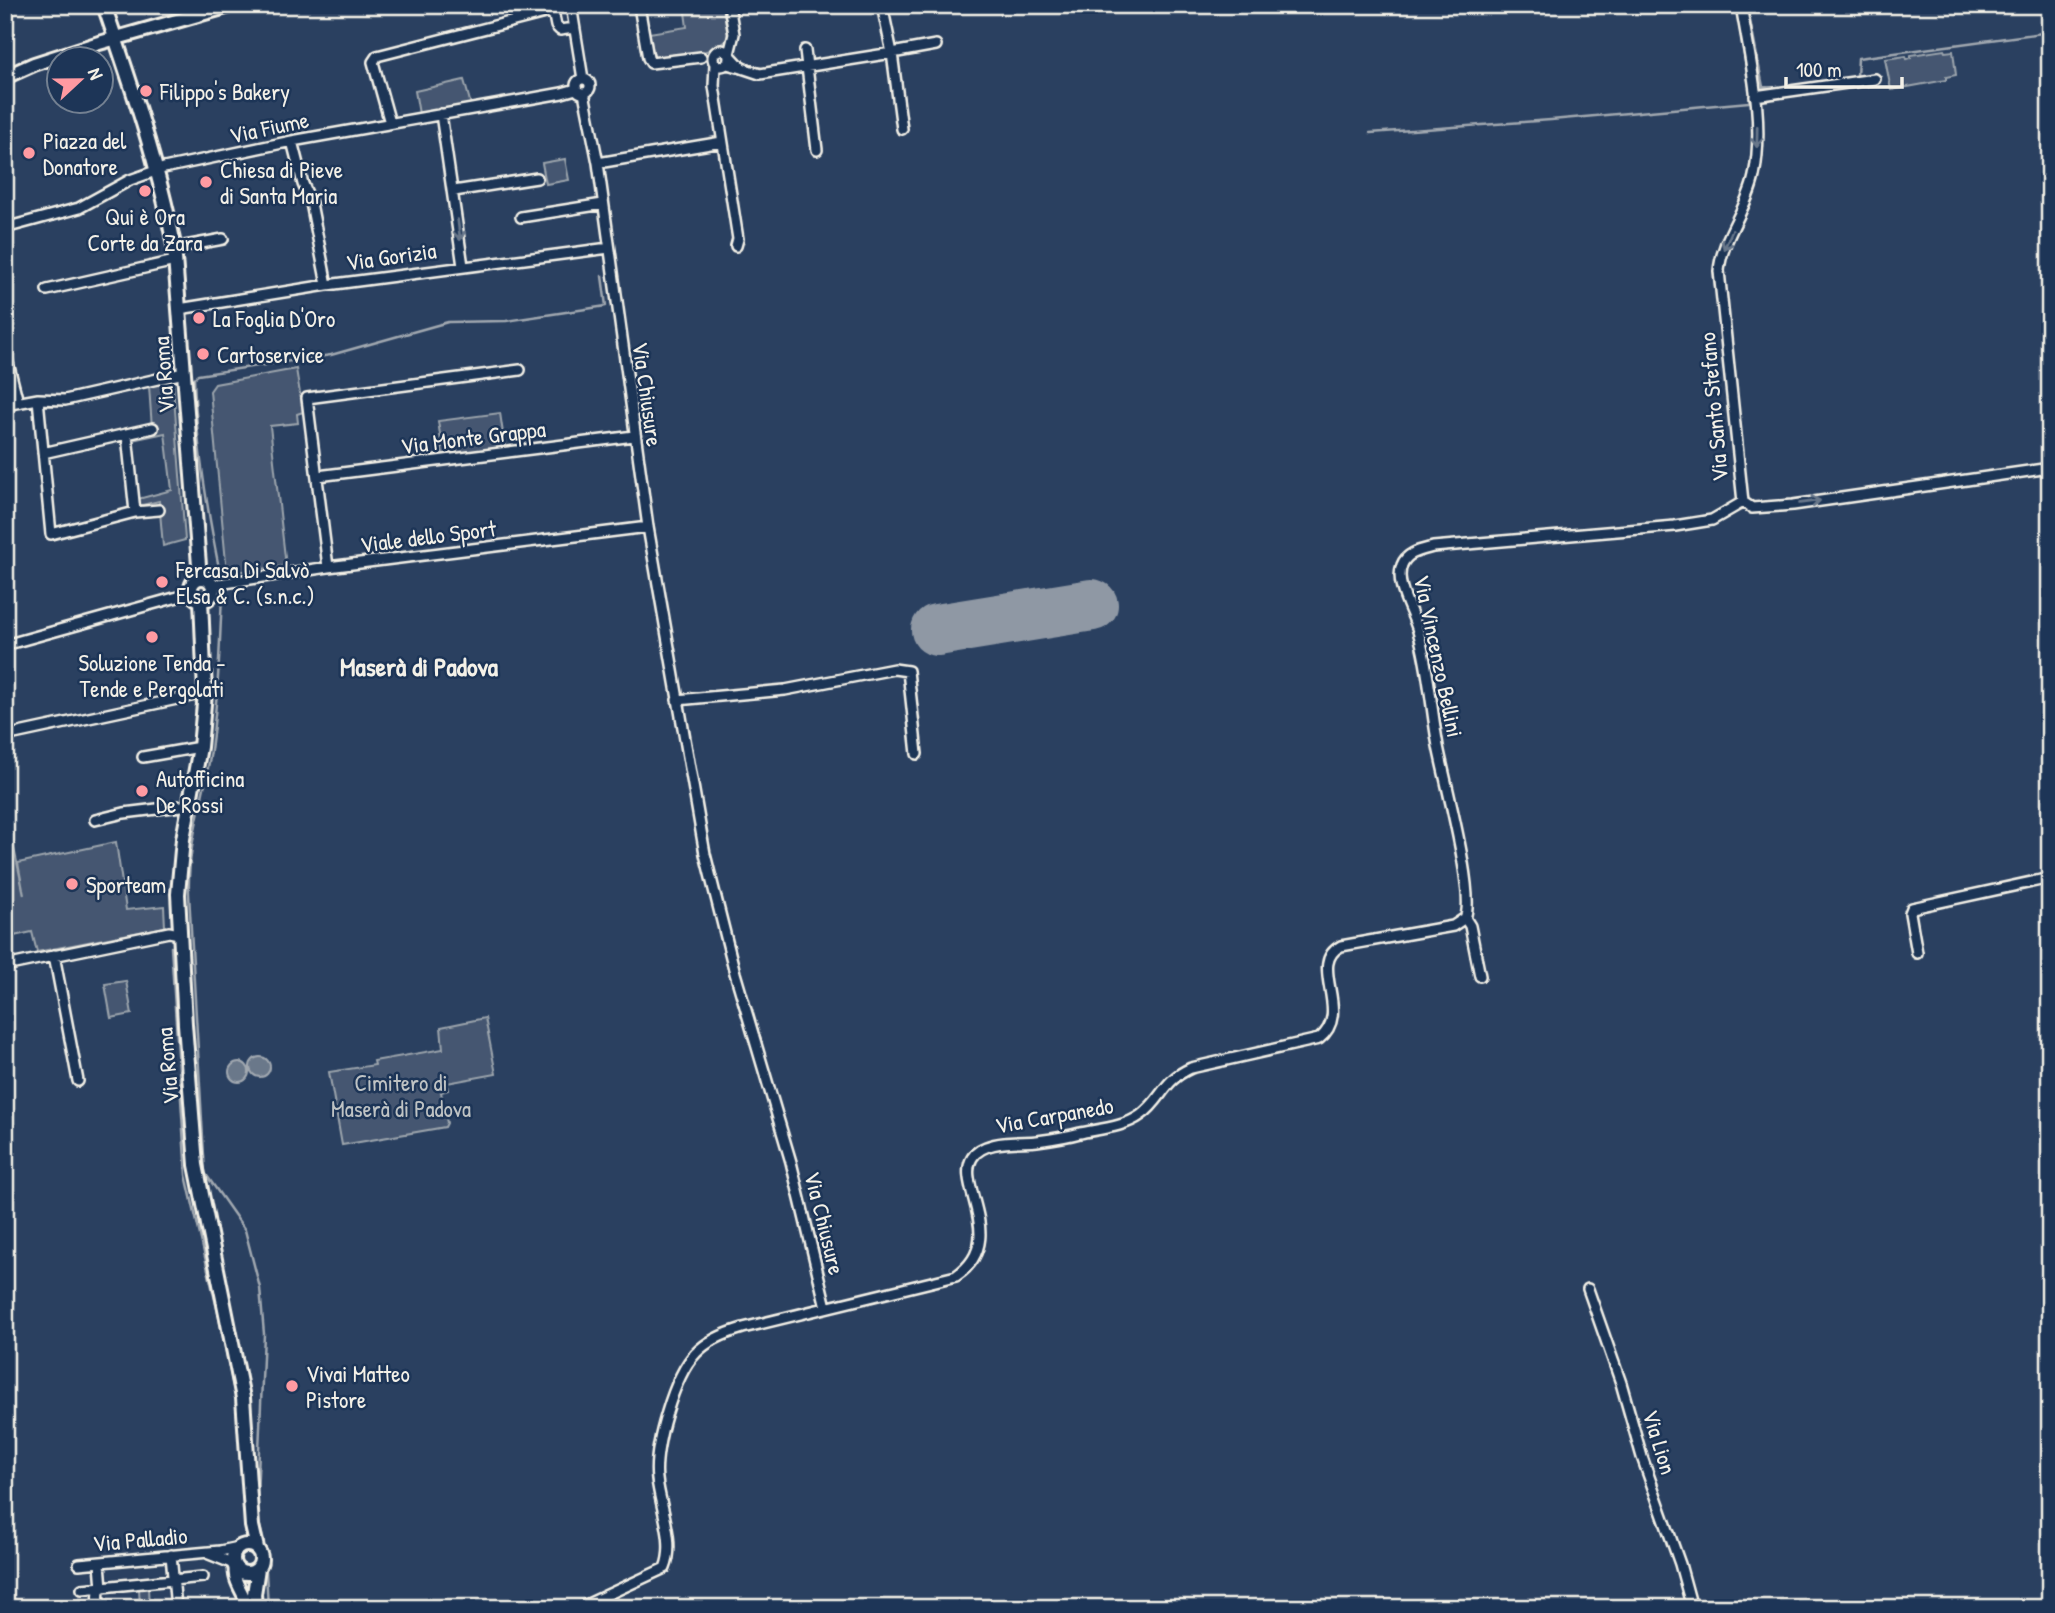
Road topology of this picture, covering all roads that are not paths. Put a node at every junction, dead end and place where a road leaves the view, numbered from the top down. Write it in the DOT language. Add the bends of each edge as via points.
graph roads {
  1 [pos="104,5"];
  2 [pos="571,5"];
  3 [pos="729,5"];
  4 [pos="882,5"];
  5 [pos="1741,5"];
  6 [pos="229,6"];
  7 [pos="639,6"];
  8 [pos="575,28"];
  9 [pos="115,38"];
  10 [pos="936,46"];
  11 [pos="805,50"];
  12 [pos="892,54"];
  13 [pos="720,59"];
  14 [pos="808,67"];
  15 [pos="5,77"];
  16 [pos="1875,79"];
  17 [pos="580,91"];
  18 [pos="1755,96"];
  19 [pos="441,114"];
  20 [pos="390,123"];
  21 [pos="902,129"];
  22 [pos="292,141"];
  23 [pos="722,142"];
  24 [pos="817,150"];
  25 [pos="598,163"];
  26 [pos="157,170"];
  27 [pos="537,178"];
  28 [pos="454,191"];
  29 [pos="603,204"];
  30 [pos="521,217"];
  31 [pos="5,228"];
  32 [pos="223,239"];
  33 [pos="736,246"];
  34 [pos="609,248"];
  35 [pos="175,254"];
  36 [pos="464,266"];
  37 [pos="327,285"];
  38 [pos="47,290"];
  39 [pos="179,309"];
  40 [pos="5,351"];
  41 [pos="520,370"];
  42 [pos="184,373"];
  43 [pos="37,399"];
  44 [pos="18,402"];
  45 [pos="5,405"];
  46 [pos="152,428"];
  47 [pos="127,435"];
  48 [pos="634,436"];
  49 [pos="43,453"];
  50 [pos="2050,468"];
  51 [pos="318,476"];
  52 [pos="1743,502"];
  53 [pos="159,510"];
  54 [pos="135,512"];
  55 [pos="648,527"];
  56 [pos="328,567"];
  57 [pos="200,578"];
  58 [pos="212,585"];
  59 [pos="197,596"];
  60 [pos="5,645"];
  61 [pos="205,693"];
  62 [pos="677,701"];
  63 [pos="5,736"];
  64 [pos="200,747"];
  65 [pos="917,754"];
  66 [pos="143,757"];
  67 [pos="190,805"];
  68 [pos="94,820"];
  69 [pos="2050,878"];
  70 [pos="1465,918"];
  71 [pos="179,934"];
  72 [pos="1917,953"];
  73 [pos="54,955"];
  74 [pos="5,966"];
  75 [pos="1479,976"];
  76 [pos="78,1081"];
  77 [pos="1588,1289"];
  78 [pos="826,1307"];
  79 [pos="252,1526"];
  80 [pos="241,1546"];
  81 [pos="257,1548"];
  82 [pos="204,1553"];
  83 [pos="171,1555"];
  84 [pos="100,1563"];
  85 [pos="79,1564"];
  86 [pos="237,1567"];
  87 [pos="258,1568"];
  88 [pos="203,1577"];
  89 [pos="174,1579"];
  90 [pos="100,1588"];
  91 [pos="82,1589"];
  92 [pos="254,1601"];
  93 [pos="98,1608"];
  94 [pos="176,1608"];
  95 [pos="248,1608"];
  96 [pos="579,1608"];
  97 [pos="1692,1608"];
  1 -- 9 [label="main road, Via Roma"];
  2 -- 8 [label="street, Via Chiusure"];
  3 -- 13 [label="street" via="734,34"];
  4 -- 12 [label="street"];
  5 -- 18 [label="street, Via Santo Stefano"];
  6 -- 9 [label="main road"];
  7 -- 13 [label="street" via="651,63"];
  8 -- 17 [label="street, Via Chiusure" via="583,79 589,84 588,90"];
  8 -- 20 [label="street" via="560,30 550,12 377,56 373,62"];
  9 -- 15 [label="main road"];
  9 -- 26 [label="main road, Via Roma"];
  10 -- 12 [label="street"];
  11 -- 14 [label="street"];
  12 -- 14 [label="street"];
  12 -- 21 [label="street"];
  13 -- 14 [label="street" via="760,74"];
  13 -- 23 [label="street" via="713,74"];
  14 -- 24 [label="street"];
  16 -- 18 [label="street"];
  17 -- 19 [label="street, Via Fiume"];
  17 -- 25 [label="street, Via Chiusure"];
  18 -- 52 [label="street, Via Santo Stefano, one-way" via="1754,177 1725,244 1720,271"];
  19 -- 20 [label="street, Via Fiume"];
  19 -- 28 [label="street"];
  20 -- 22 [label="street, Via Fiume"];
  22 -- 26 [label="street, Via Fiume"];
  22 -- 37 [label="street" via="311,203"];
  23 -- 25 [label="street"];
  23 -- 33 [label="street"];
  25 -- 29 [label="street, Via Chiusure"];
  26 -- 31 [label="street, Via Fiume" via="79,208"];
  26 -- 35 [label="main road, Via Roma"];
  27 -- 28 [label="street"];
  28 -- 36 [label="street, one-way"];
  29 -- 30 [label="street"];
  29 -- 34 [label="street, Via Chiusure"];
  32 -- 35 [label="street"];
  34 -- 36 [label="street, Via Gorizia"];
  34 -- 48 [label="street, Via Chiusure"];
  35 -- 38 [label="street"];
  35 -- 39 [label="main road, Via Roma"];
  36 -- 37 [label="street, Via Gorizia"];
  37 -- 39 [label="street, Via Gorizia"];
  39 -- 42 [label="main road, Via Roma"];
  40 -- 44 [label="street"];
  41 -- 51 [label="street" via="307,398"];
  42 -- 43 [label="street" via="65,400"];
  42 -- 57 [label="main road, Via Roma"];
  43 -- 44 [label="street"];
  43 -- 49 [label="street"];
  44 -- 45 [label="street"];
  46 -- 47 [label="street"];
  47 -- 49 [label="street"];
  47 -- 54 [label="street"];
  48 -- 51 [label="street, Via Monte Grappa"];
  48 -- 55 [label="street, Via Chiusure"];
  49 -- 54 [label="street" via="51,534"];
  52 -- 50 [label="street, Via Santo Stefano, one-way" via="1752,508 1793,505"];
  51 -- 56 [label="street"];
  52 -- 70 [label="street, Via Vincenzo Bellini" via="1712,520 1433,547 1416,551 1402,564 1400,576 1419,633 1462,859 1469,910"];
  53 -- 54 [label="street"];
  55 -- 56 [label="street, Viale dello Sport"];
  55 -- 62 [label="street, Via Chiusure"];
  56 -- 58 [label="street, Viale dello Sport"];
  57 -- 58 [label="main road"];
  57 -- 59 [label="main road" via="192,585"];
  58 -- 59 [label="main road" via="211,596"];
  59 -- 60 [label="street"];
  59 -- 61 [label="main road, Via Roma"];
  61 -- 63 [label="street"];
  61 -- 64 [label="main road, Via Roma"];
  62 -- 65 [label="street" via="785,690 894,669 908,671"];
  62 -- 78 [label="street, Via Chiusure" via="705,854 791,1162"];
  64 -- 66 [label="street"];
  64 -- 67 [label="main road, Via Roma"];
  67 -- 68 [label="street"];
  67 -- 71 [label="main road, Via Roma" via="181,867"];
  69 -- 72 [label="street" via="1912,908 1909,913"];
  70 -- 75 [label="street, Via Vincenzo Bellini"];
  70 -- 78 [label="street, Via Carpanedo" via="1453,926 1333,950 1327,964 1334,1014 1328,1032 1319,1039 1191,1068 1177,1075 1150,1108 1125,1123 982,1149 972,1156 968,1167 980,1233 975,1255 964,1272"];
  71 -- 73 [label="street" via="169,932"];
  71 -- 79 [label="main road, Via Roma" via="196,1165 243,1398"];
  73 -- 74 [label="street"];
  73 -- 76 [label="street"];
  77 -- 97 [label="street, Via Lion"];
  78 -- 96 [label="street, Via Chiusure" via="725,1334 690,1358 655,1460 670,1549 665,1568"];
  79 -- 80 [label="main road"];
  79 -- 81 [label="main road, Via Roma"];
  80 -- 81 [label="main road"];
  80 -- 82 [label="street, Via Palladio"];
  80 -- 86 [label="main road" via="234,1555"];
  81 -- 87 [label="main road"];
  82 -- 83 [label="street, Via Palladio"];
  82 -- 86 [label="street, Via Palladio"];
  83 -- 84 [label="street, Via Palladio"];
  83 -- 89 [label="street"];
  84 -- 85 [label="street, Via Palladio"];
  84 -- 90 [label="street"];
  86 -- 87 [label="main road" via="248,1573"];
  86 -- 92 [label="main road"];
  86 -- 95 [label="street" via="236,1582"];
  87 -- 92 [label="main road"];
  88 -- 89 [label="street"];
  89 -- 90 [label="street"];
  89 -- 94 [label="street"];
  90 -- 91 [label="street"];
  90 -- 93 [label="street"];
}
